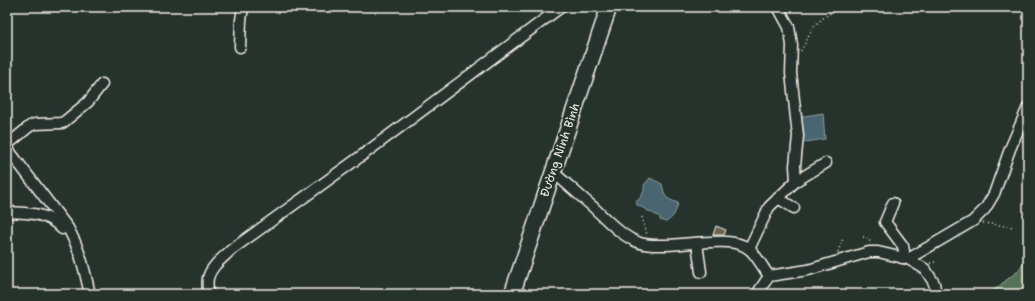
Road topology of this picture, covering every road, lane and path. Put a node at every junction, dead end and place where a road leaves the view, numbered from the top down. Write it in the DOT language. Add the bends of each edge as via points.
graph roads {
  1 [pos="244,7"];
  2 [pos="561,7"];
  3 [pos="609,7"];
  4 [pos="778,7"];
  5 [pos="840,7"];
  6 [pos="240,47"];
  7 [pos="800,53"];
  8 [pos="102,84"];
  9 [pos="1028,107"];
  10 [pos="7,145"];
  11 [pos="7,148"];
  12 [pos="826,162"];
  13 [pos="553,172"];
  14 [pos="796,181"];
  15 [pos="778,198"];
  16 [pos="893,203"];
  17 [pos="794,208"];
  18 [pos="7,212"];
  19 [pos="978,216"];
  20 [pos="642,217"];
  21 [pos="1013,227"];
  22 [pos="843,238"];
  23 [pos="697,243"];
  24 [pos="649,244"];
  25 [pos="749,249"];
  26 [pos="905,258"];
  27 [pos="838,261"];
  28 [pos="702,272"];
  29 [pos="769,276"];
  30 [pos="84,294"];
  31 [pos="90,294"];
  32 [pos="208,294"];
  33 [pos="512,294"];
  34 [pos="757,294"];
  35 [pos="936,294"];
  1 -- 6 [label="street"];
  2 -- 32 [label="street" via="371,150 231,250 212,270 208,278"];
  3 -- 13 [label="highway, Đường Ninh Bình"];
  4 -- 14 [label="street" via="789,27 792,45 791,73 798,136"];
  5 -- 7 [label="path" via="814,26"];
  8 -- 10 [label="street" via="88,102 62,123 30,126"];
  9 -- 19 [label="street" via="994,194"];
  11 -- 31 [label="street" via="76,242"];
  12 -- 14 [label="street"];
  13 -- 24 [label="street" via="630,239"];
  13 -- 33 [label="highway, Đường Ninh Bình"];
  14 -- 15 [label="street"];
  15 -- 17 [label="street"];
  15 -- 25 [label="street" via="764,214"];
  16 -- 26 [label="street" via="886,222 904,248"];
  18 -- 30 [label="street" via="44,216 55,221 65,232 73,248"];
  19 -- 21 [label="path" via="982,223"];
  19 -- 26 [label="street"];
  20 -- 24 [label="path"];
  22 -- 27 [label="path"];
  23 -- 24 [label="street"];
  23 -- 25 [label="street" via="739,244"];
  23 -- 28 [label="street"];
  25 -- 29 [label="street"];
  26 -- 27 [label="street" via="873,251"];
  26 -- 35 [label="street" via="925,269 934,283"];
  27 -- 29 [label="street" via="808,270"];
  29 -- 34 [label="street"];
}
